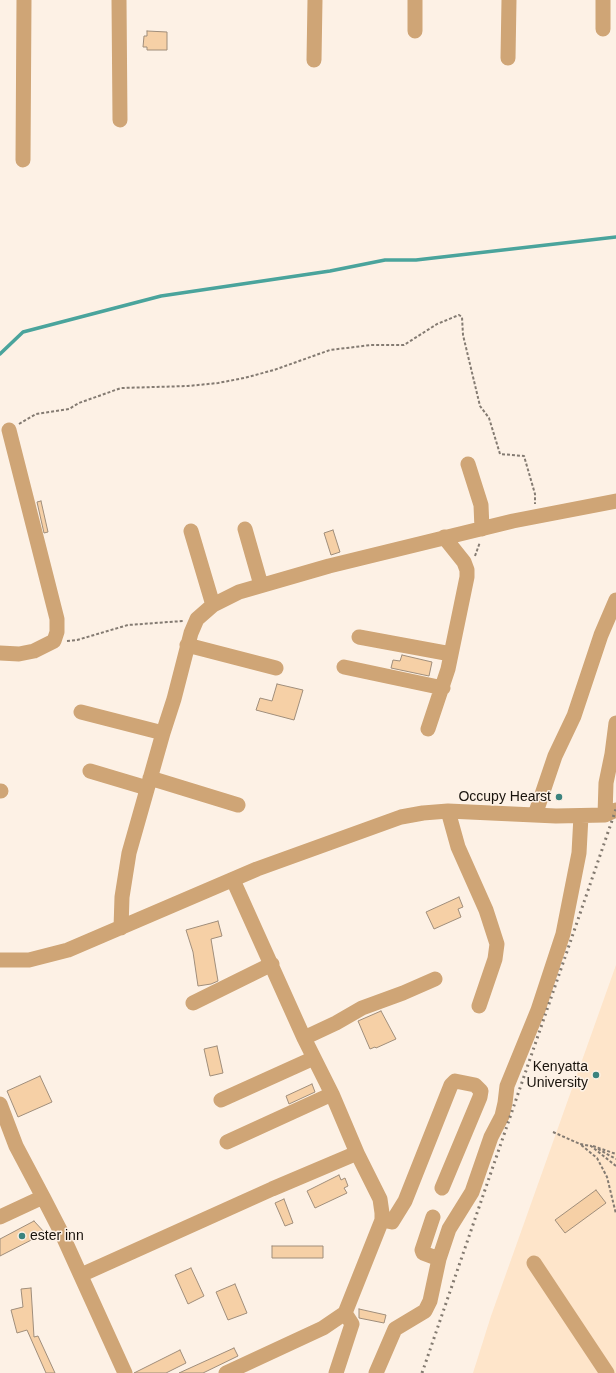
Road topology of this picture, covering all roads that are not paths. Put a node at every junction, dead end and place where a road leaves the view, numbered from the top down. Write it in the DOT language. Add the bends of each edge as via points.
graph roads {
  1 [pos="24,0"];
  2 [pos="119,0"];
  3 [pos="314,0"];
  4 [pos="415,0"];
  5 [pos="509,0"];
  6 [pos="603,0"];
  7 [pos="603,29"];
  8 [pos="415,31"];
  9 [pos="508,58"];
  10 [pos="314,60"];
  11 [pos="120,120"];
  12 [pos="23,160"];
  13 [pos="9,430"];
  14 [pos="468,464"];
  15 [pos="616,501"];
  16 [pos="245,529"];
  17 [pos="482,529"];
  18 [pos="191,531"];
  19 [pos="444,537"];
  20 [pos="261,585"];
  21 [pos="616,600"];
  22 [pos="213,605"];
  23 [pos="359,637"];
  24 [pos="188,645"];
  25 [pos="0,653"];
  26 [pos="451,654"];
  27 [pos="344,667"];
  28 [pos="276,668"];
  29 [pos="442,688"];
  30 [pos="80,712"];
  31 [pos="616,722"];
  32 [pos="428,729"];
  33 [pos="163,733"];
  34 [pos="90,771"];
  35 [pos="149,783"];
  36 [pos="238,805"];
  37 [pos="448,811"];
  38 [pos="610,812"];
  39 [pos="535,815"];
  40 [pos="581,816"];
  41 [pos="233,880"];
  42 [pos="121,928"];
  43 [pos="0,960"];
  44 [pos="272,964"];
  45 [pos="434,979"];
  46 [pos="193,1003"];
  47 [pos="479,1006"];
  48 [pos="304,1038"];
  49 [pos="314,1058"];
  50 [pos="332,1094"];
  51 [pos="221,1100"];
  52 [pos="0,1104"];
  53 [pos="227,1142"];
  54 [pos="357,1153"];
  55 [pos="442,1188"];
  56 [pos="43,1197"];
  57 [pos="0,1217"];
  58 [pos="433,1217"];
  59 [pos="382,1220"];
  60 [pos="439,1259"];
  61 [pos="534,1263"];
  62 [pos="81,1275"];
  63 [pos="345,1313"];
  64 [pos="125,1373"];
  65 [pos="226,1373"];
  66 [pos="336,1373"];
  67 [pos="376,1373"];
  68 [pos="607,1373"];
  1 -- 12 [label="street"];
  2 -- 11 [label="street"];
  3 -- 10 [label="street"];
  4 -- 8 [label="street"];
  5 -- 9 [label="street"];
  6 -- 7 [label="street"];
  13 -- 25 [label="street" via="57,619 57,632 54,641 34,651 19,654"];
  14 -- 17 [label="street" via="481,505"];
  15 -- 17 [label="street"];
  16 -- 20 [label="street"];
  17 -- 19 [label="street"];
  18 -- 22 [label="street"];
  19 -- 20 [label="street"];
  19 -- 26 [label="street" via="467,570"];
  20 -- 22 [label="street"];
  21 -- 39 [label="street" via="601,635 574,716 555,756"];
  22 -- 24 [label="street" via="197,619"];
  23 -- 26 [label="street"];
  24 -- 28 [label="street"];
  24 -- 33 [label="street"];
  26 -- 29 [label="street"];
  27 -- 29 [label="street"];
  29 -- 32 [label="street"];
  30 -- 33 [label="street"];
  31 -- 38 [label="street" via="606,783"];
  33 -- 35 [label="street"];
  34 -- 35 [label="street"];
  35 -- 36 [label="street"];
  35 -- 42 [label="street" via="125,873"];
  37 -- 39 [label="street"];
  37 -- 41 [label="street" via="401,817 277,861"];
  37 -- 47 [label="street" via="458,846 486,910 497,944 495,959"];
  38 -- 40 [label="street"];
  39 -- 40 [label="street"];
  40 -- 60 [label="street" via="579,853 563,934 551,975 507,1086 502,1116 486,1151 476,1183 449,1229"];
  41 -- 42 [label="street"];
  41 -- 44 [label="street"];
  42 -- 43 [label="street" via="68,950 29,960"];
  44 -- 46 [label="street"];
  44 -- 48 [label="street"];
  45 -- 48 [label="street" via="362,1008 348,1018"];
  48 -- 49 [label="street"];
  49 -- 50 [label="street"];
  49 -- 51 [label="street"];
  50 -- 53 [label="street"];
  50 -- 54 [label="street"];
  52 -- 56 [label="street" via="16,1146"];
  54 -- 59 [label="street" via="380,1199"];
  54 -- 62 [label="street"];
  55 -- 59 [label="street" via="480,1097 480,1091 475,1085 455,1082 451,1085 405,1201 392,1222"];
  56 -- 57 [label="street"];
  56 -- 62 [label="street"];
  58 -- 60 [label="street" via="422,1250 423,1253"];
  59 -- 63 [label="street"];
  60 -- 67 [label="street" via="430,1301 425,1311 395,1329"];
  61 -- 68 [label="street"];
  62 -- 64 [label="street"];
  63 -- 65 [label="street" via="323,1328"];
  63 -- 66 [label="street" via="352,1324"];
}
